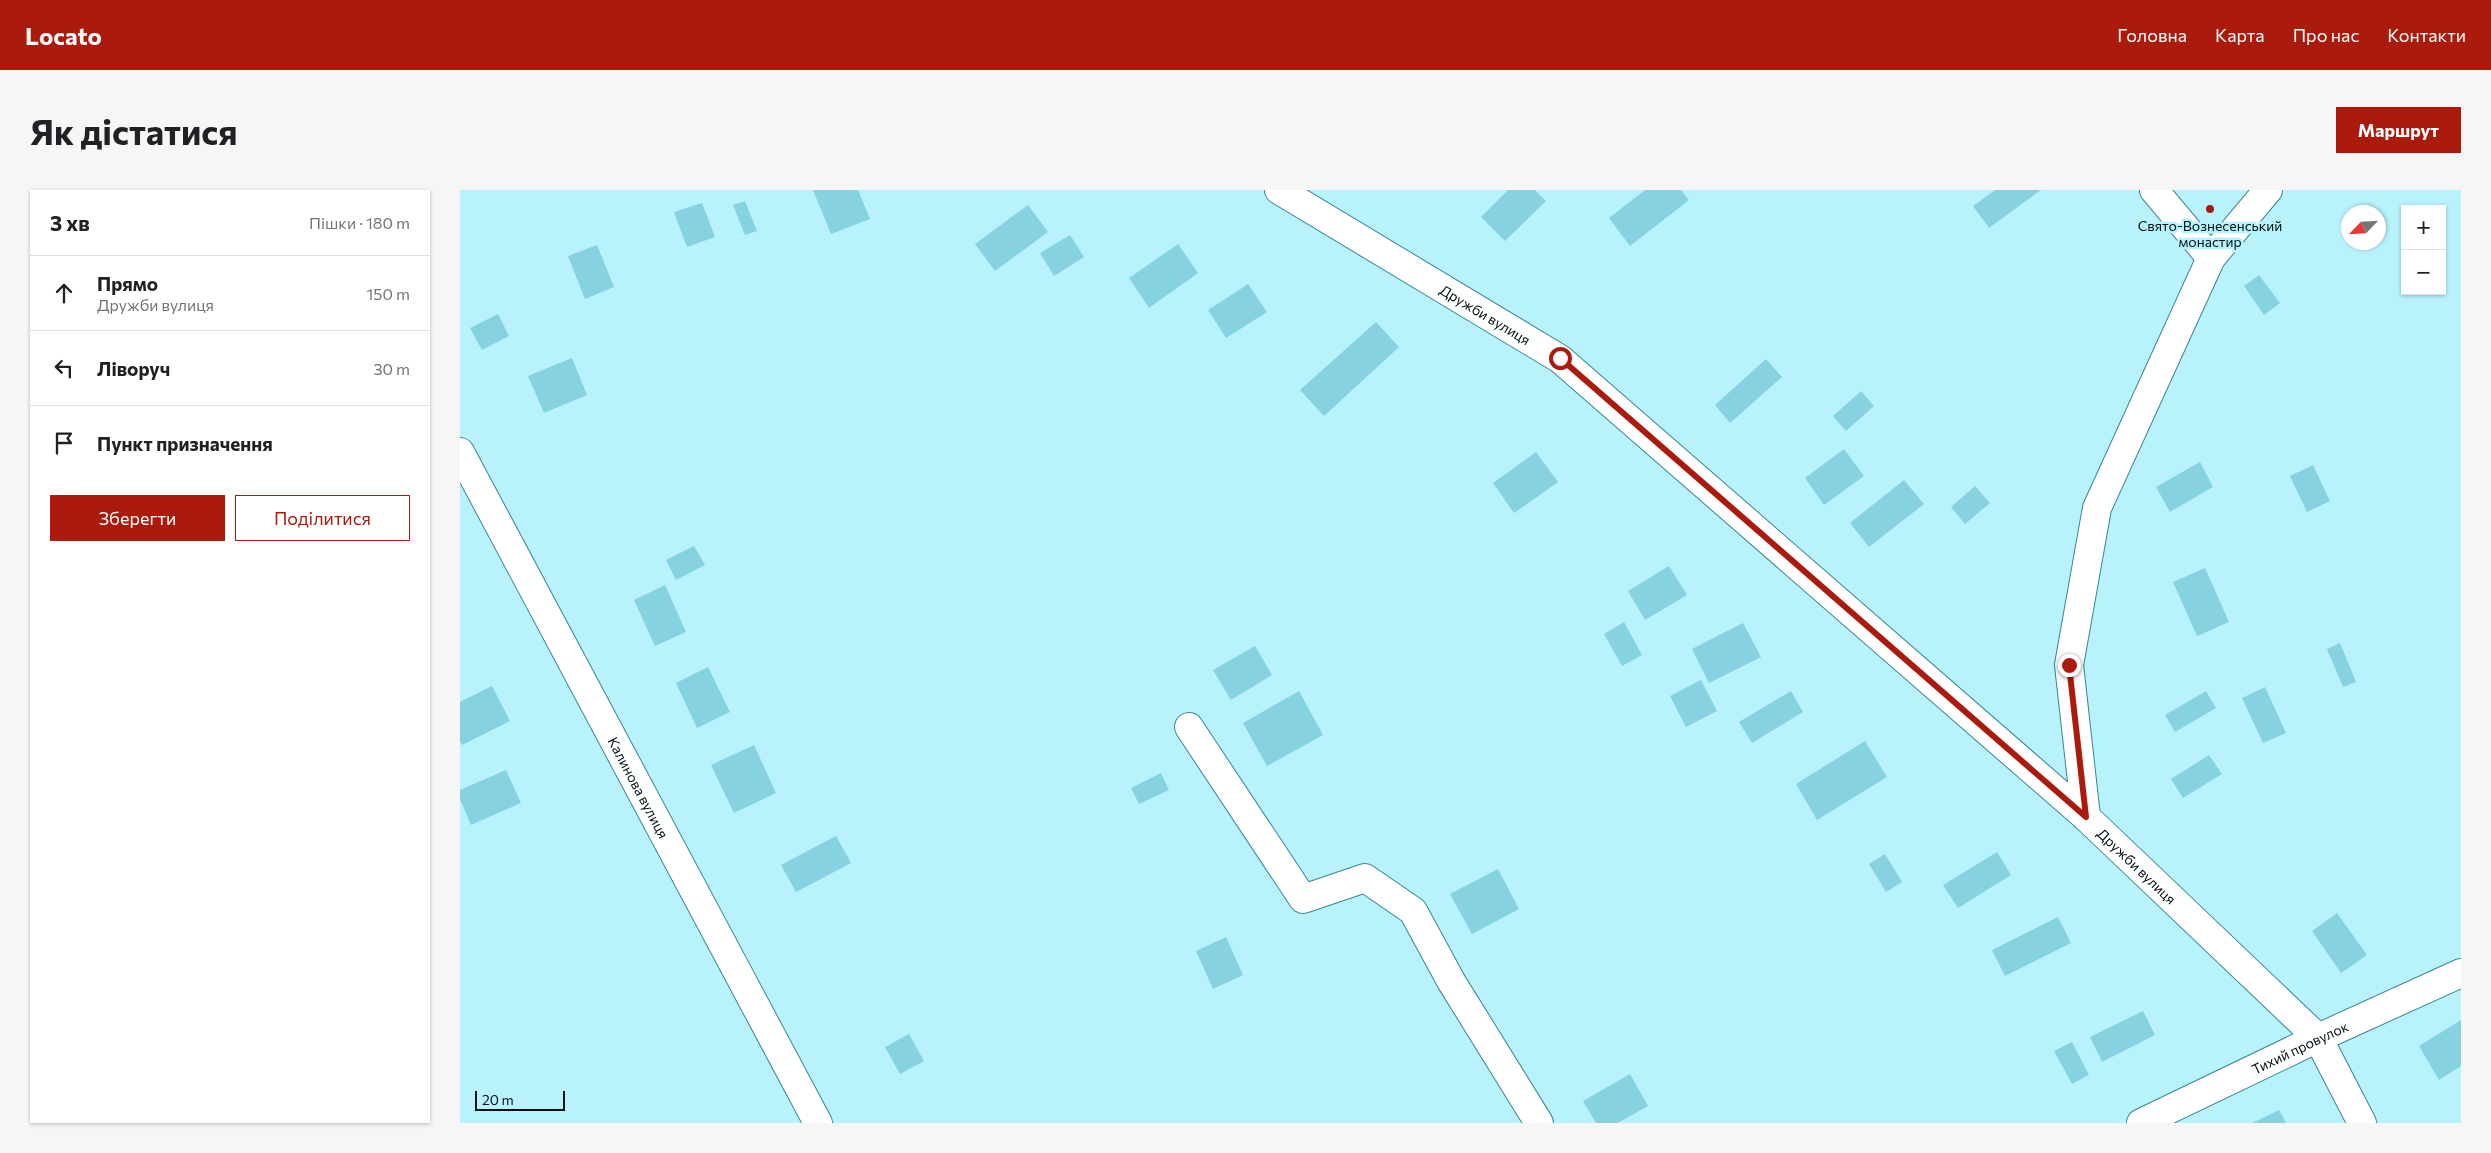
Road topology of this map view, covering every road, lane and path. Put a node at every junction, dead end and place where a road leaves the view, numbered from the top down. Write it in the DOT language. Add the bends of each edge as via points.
graph roads {
  1 [pos="1279,190"];
  2 [pos="2154,190"];
  3 [pos="2268,190"];
  4 [pos="2211,258"];
  5 [pos="460,452"];
  6 [pos="1189,728"];
  7 [pos="2086,817"];
  8 [pos="2461,973"];
  9 [pos="2318,1038"];
  10 [pos="818,1123"];
  11 [pos="1539,1123"];
  12 [pos="2141,1123"];
  13 [pos="2362,1123"];
  1 -- 7 [label="street, Дружби вулиця" via="1560,358"];
  2 -- 4 [label="street"];
  3 -- 4 [label="street"];
  4 -- 7 [label="street" via="2097,508 2069,665"];
  5 -- 10 [label="street, Калинова вулиця"];
  6 -- 11 [label="street" via="1303,898 1365,878 1413,911 1451,982"];
  7 -- 9 [label="street, Дружби вулиця"];
  8 -- 9 [label="street, Тихий провулок"];
  9 -- 12 [label="street, Тихий провулок"];
  9 -- 13 [label="street, Дружби вулиця"];
}
